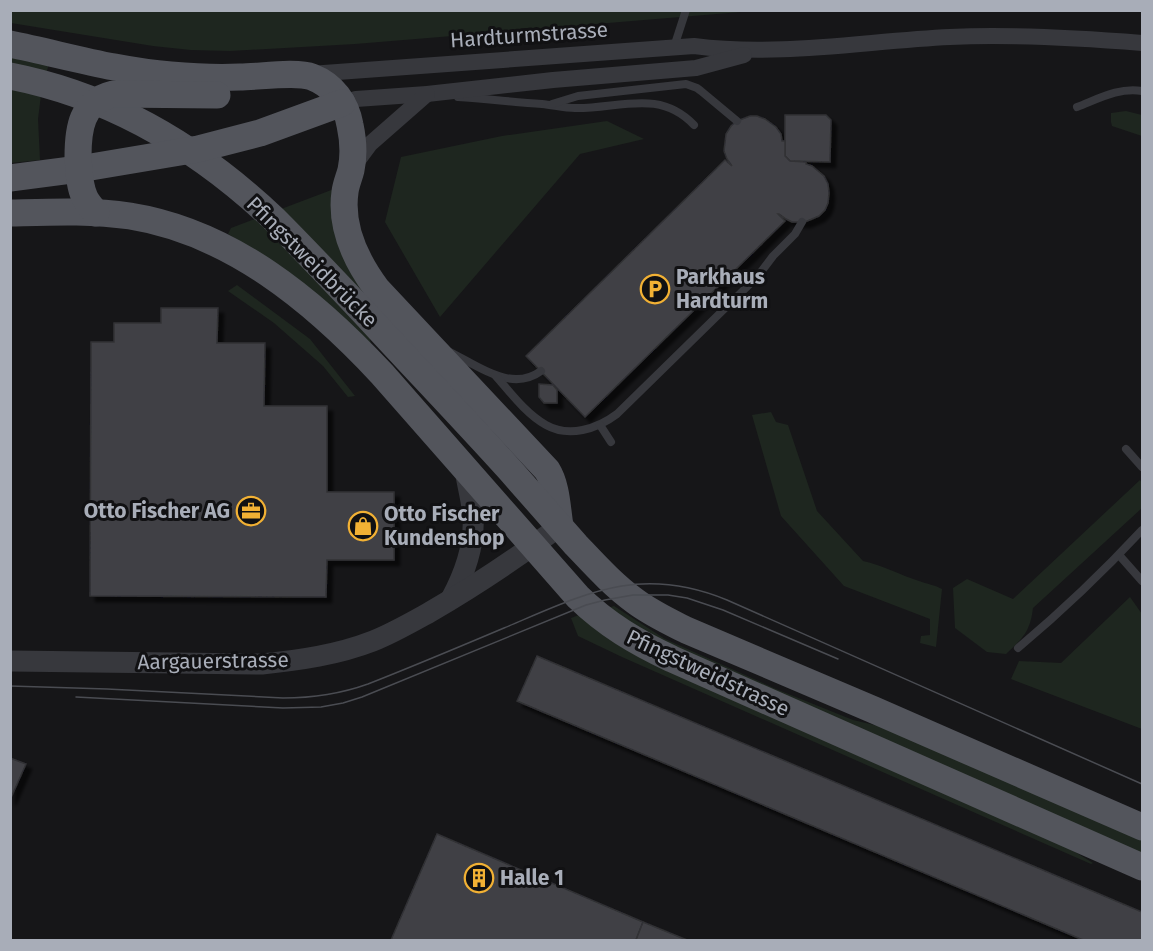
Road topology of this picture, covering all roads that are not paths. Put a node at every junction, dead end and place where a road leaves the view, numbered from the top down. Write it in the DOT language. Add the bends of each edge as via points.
graph roads {
  1 [pos="686,10"];
  2 [pos="1143,43"];
  3 [pos="10,44"];
  4 [pos="674,48"];
  5 [pos="759,51"];
  6 [pos="303,74"];
  7 [pos="10,76"];
  8 [pos="1143,90"];
  9 [pos="427,94"];
  10 [pos="1095,100"];
  11 [pos="342,103"];
  12 [pos="549,105"];
  13 [pos="1077,107"];
  14 [pos="1095,111"];
  15 [pos="737,121"];
  16 [pos="694,125"];
  17 [pos="78,169"];
  18 [pos="351,171"];
  19 [pos="10,178"];
  20 [pos="10,213"];
  21 [pos="96,213"];
  22 [pos="802,222"];
  23 [pos="424,339"];
  24 [pos="540,371"];
  25 [pos="495,375"];
  26 [pos="600,425"];
  27 [pos="610,442"];
  28 [pos="1126,449"];
  29 [pos="1143,468"];
  30 [pos="465,469"];
  31 [pos="560,526"];
  32 [pos="1143,530"];
  33 [pos="533,546"];
  34 [pos="1119,555"];
  35 [pos="1143,581"];
  36 [pos="450,600"];
  37 [pos="1018,648"];
  38 [pos="10,661"];
  39 [pos="1143,827"];
  40 [pos="1143,867"];
  1 -- 4 [label="lane"];
  2 -- 5 [label="street, Hardturmstrasse" via="987,36"];
  3 -- 6 [label="main road" via="157,74 215,78"];
  4 -- 5 [label="street, Hardturmstrasse"];
  4 -- 6 [label="street, Hardturmstrasse"];
  5 -- 9 [label="street, Hardturmstrasse" via="696,68"];
  6 -- 11 [label="main road" via="326,85"];
  6 -- 17 [label="main road" via="272,92 106,96 93,104 83,118"];
  7 -- 31 [label="main road, Pfingstweidbrücke" via="86,97 129,116 165,135 225,177 311,257"];
  8 -- 10 [label="lane" via="1122,91"];
  9 -- 11 [label="street, Hardturmstrasse"];
  9 -- 12 [label="lane"];
  9 -- 18 [label="street" via="370,144"];
  10 -- 13 [label="lane"];
  10 -- 14 [label="lane"];
  11 -- 17 [label="main road" via="241,139"];
  11 -- 18 [label="main road" via="351,130"];
  12 -- 15 [label="lane" via="578,96 686,84 702,91"];
  12 -- 16 [label="lane" via="662,105"];
  17 -- 19 [label="main road"];
  17 -- 21 [label="main road" via="84,197"];
  18 -- 23 [label="main road" via="344,209 355,250 377,289"];
  20 -- 21 [label="main road, Pfingstweidstrasse"];
  21 -- 30 [label="main road, Pfingstweidstrasse" via="145,219 197,235 268,274 356,346"];
  22 -- 26 [label="lane" via="758,276"];
  23 -- 25 [label="lane"];
  23 -- 31 [label="main road" via="547,470"];
  24 -- 25 [label="lane" via="523,379"];
  25 -- 26 [label="lane" via="533,416 548,426 575,431"];
  26 -- 27 [label="lane"];
  28 -- 29 [label="lane"];
  30 -- 33 [label="main road, Pfingstweidstrasse"];
  30 -- 36 [label="street" via="473,516 472,543 462,578"];
  31 -- 33 [label="street, Aargauerstrasse"];
  31 -- 39 [label="main road, Pfingstweidstrasse" via="617,587 660,617"];
  32 -- 34 [label="lane"];
  33 -- 36 [label="street, Aargauerstrasse"];
  33 -- 40 [label="main road, Pfingstweidstrasse" via="586,605 637,642"];
  34 -- 35 [label="lane"];
  34 -- 37 [label="lane"];
  36 -- 38 [label="street, Aargauerstrasse" via="374,640 299,660 262,664"];
}
